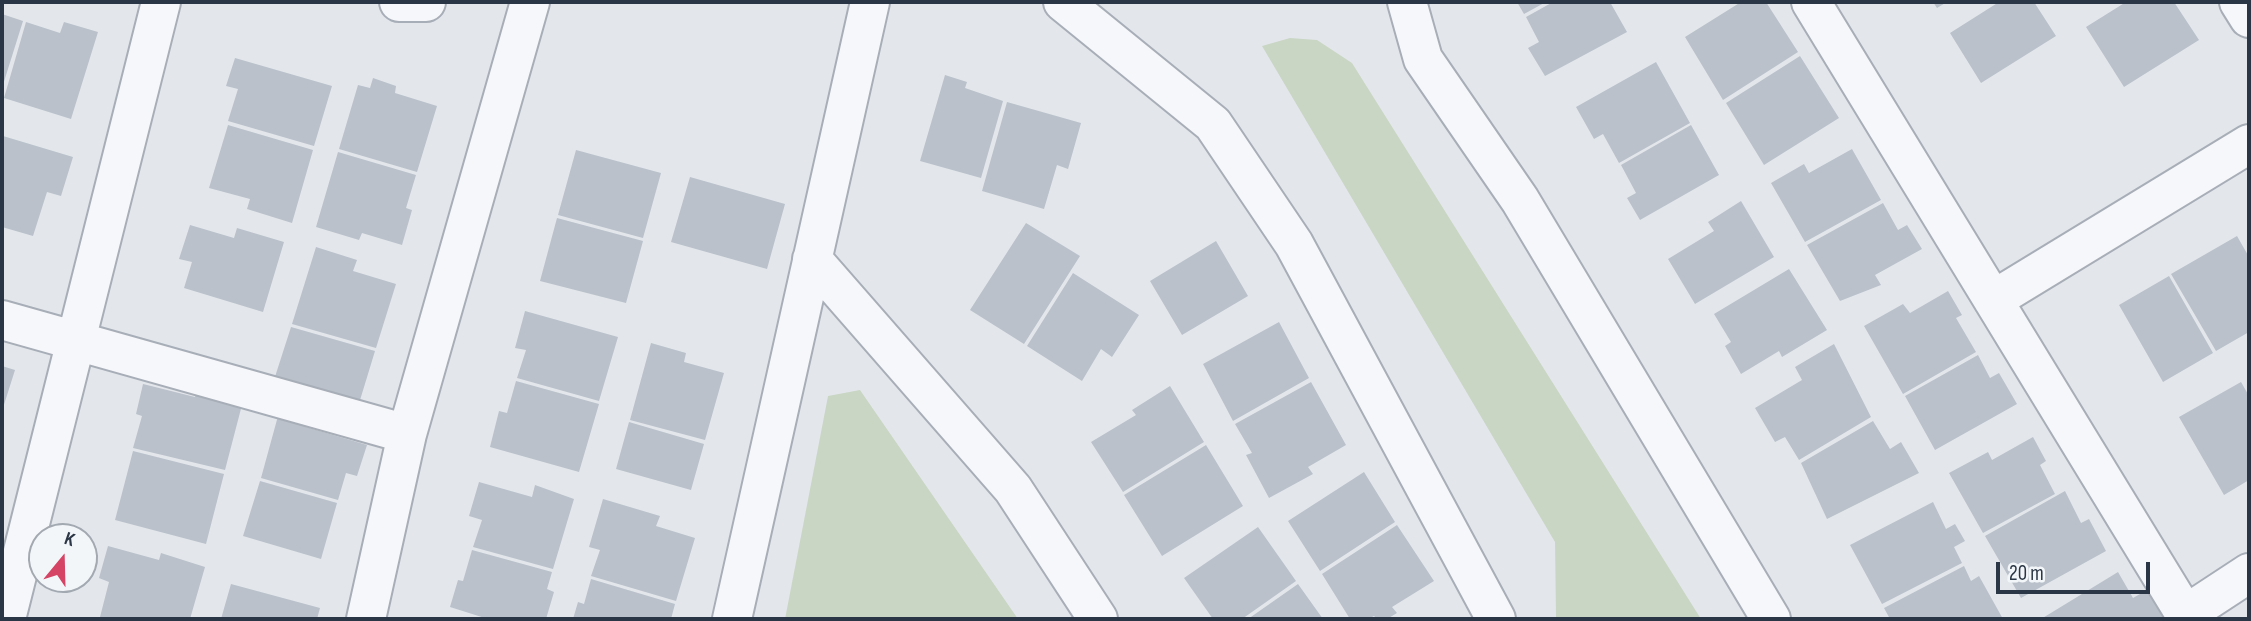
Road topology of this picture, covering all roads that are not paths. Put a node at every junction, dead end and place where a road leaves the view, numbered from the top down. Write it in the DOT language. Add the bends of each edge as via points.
graph roads {
  1 [pos="161,2"];
  2 [pos="399,2"];
  3 [pos="426,2"];
  4 [pos="530,2"];
  5 [pos="870,2"];
  6 [pos="1062,2"];
  7 [pos="1407,2"];
  8 [pos="1811,2"];
  9 [pos="2239,2"];
  10 [pos="2249,18"];
  11 [pos="2249,144"];
  12 [pos="812,259"];
  13 [pos="1993,300"];
  14 [pos="2,320"];
  15 [pos="76,340"];
  16 [pos="407,434"];
  17 [pos="2249,573"];
  18 [pos="1489,617"];
  19 [pos="2187,617"];
  20 [pos="6,619"];
  21 [pos="366,619"];
  22 [pos="732,619"];
  23 [pos="1098,619"];
  24 [pos="1771,619"];
  1 -- 15 [label="street"];
  2 -- 3 [label="street"];
  4 -- 16 [label="street"];
  5 -- 12 [label="street"];
  6 -- 18 [label="street" via="1213,124 1294,244"];
  7 -- 24 [label="street" via="1423,59 1520,200"];
  8 -- 13 [label="street"];
  9 -- 10 [label="street"];
  11 -- 13 [label="street"];
  12 -- 22 [label="street"];
  12 -- 23 [label="street" via="1013,489"];
  13 -- 19 [label="street"];
  14 -- 15 [label="street"];
  15 -- 16 [label="street"];
  15 -- 20 [label="street"];
  16 -- 21 [label="street"];
  17 -- 19 [label="street"];
}
